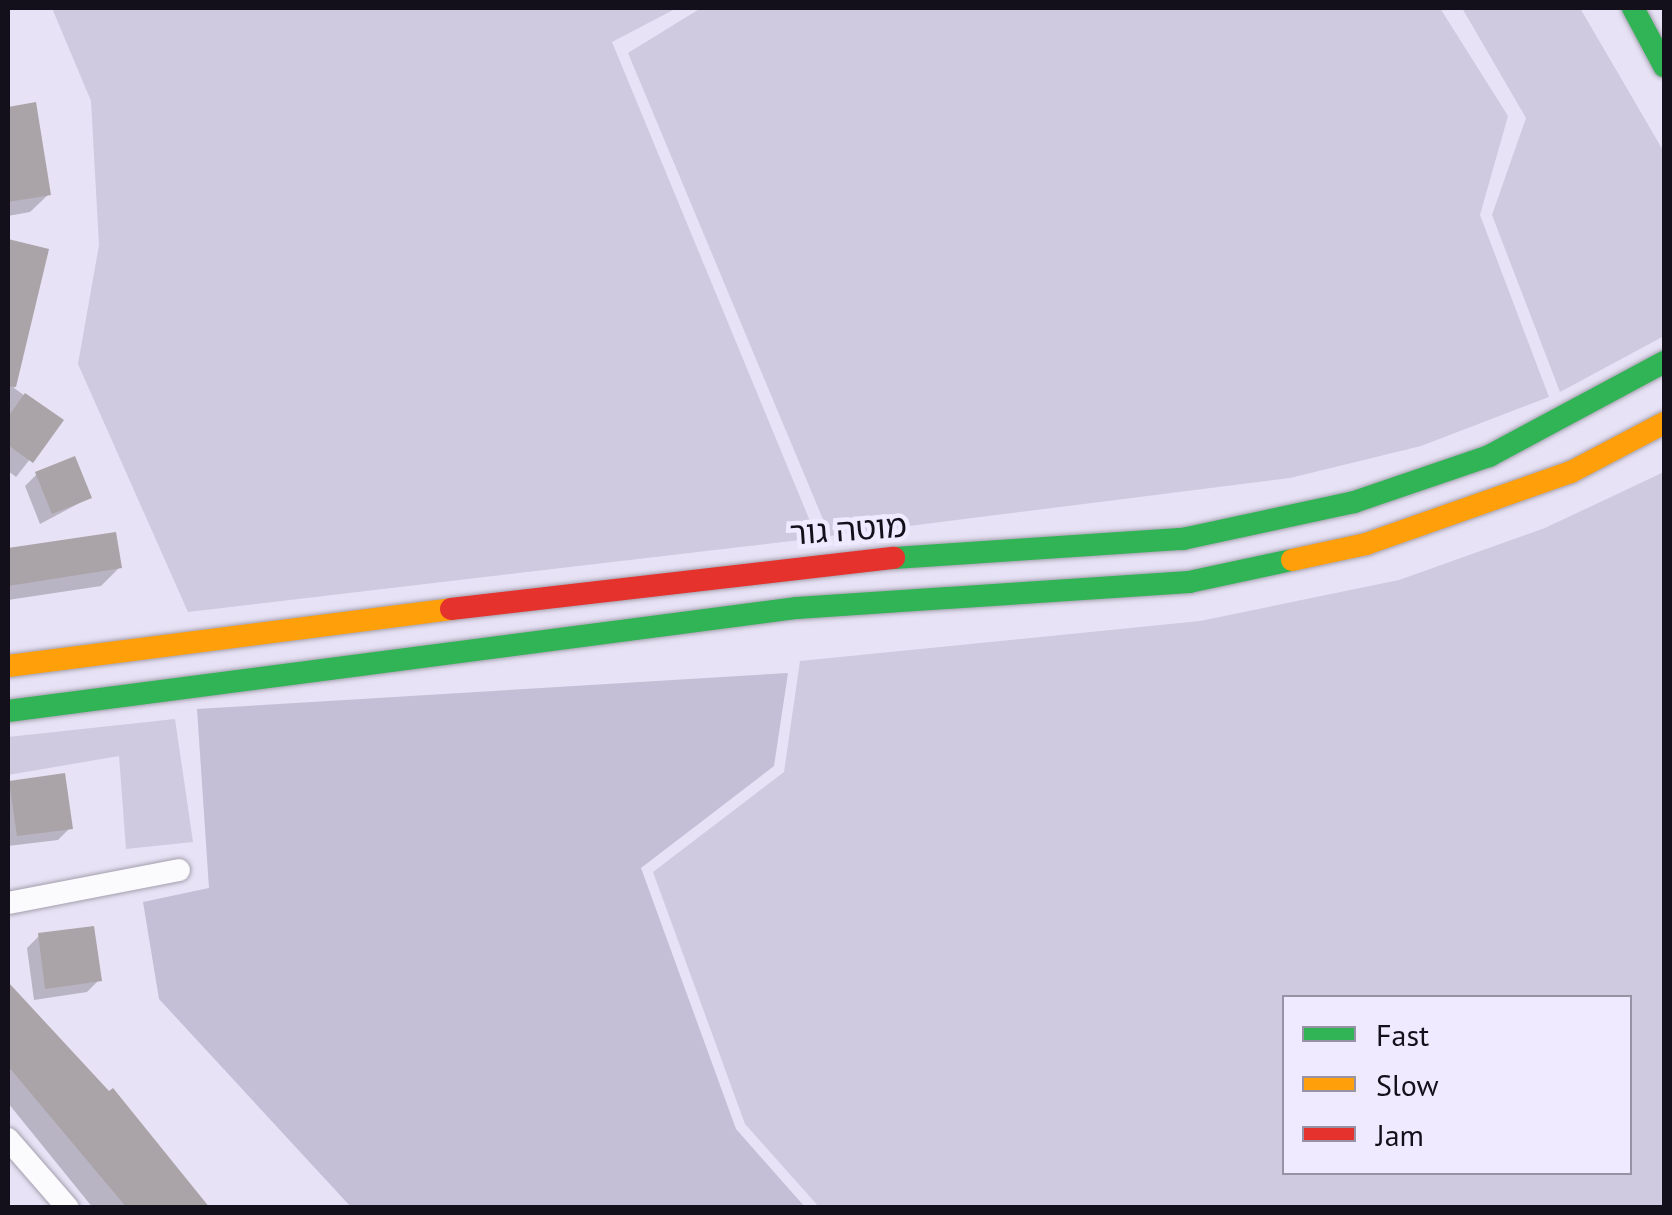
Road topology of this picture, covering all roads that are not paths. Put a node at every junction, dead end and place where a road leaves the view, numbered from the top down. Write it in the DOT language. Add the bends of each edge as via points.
graph roads {
  1 [pos="1632,8"];
  2 [pos="1664,66"];
  3 [pos="1664,362"];
  4 [pos="1664,424"];
  5 [pos="8,666"];
  6 [pos="8,710"];
  7 [pos="179,870"];
  8 [pos="8,903"];
  9 [pos="8,1138"];
  10 [pos="68,1208"];
  1 -- 2 [label="main road"];
  3 -- 5 [label="main road, מוטה גור" via="1489,456 1354,502 1182,539 793,565"];
  4 -- 6 [label="main road" via="1571,472 1366,544 1189,582 797,608"];
  7 -- 8 [label="street"];
  9 -- 10 [label="street"];
}
